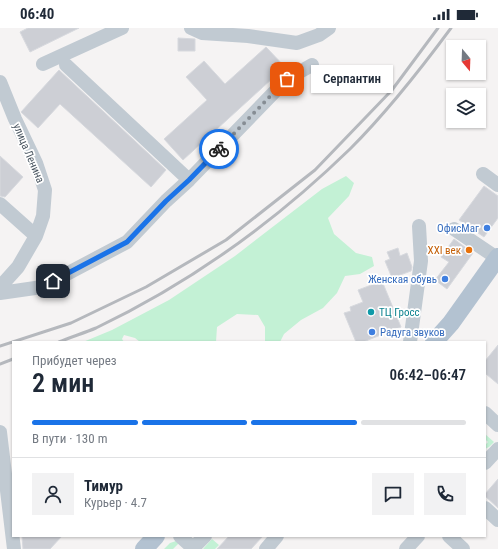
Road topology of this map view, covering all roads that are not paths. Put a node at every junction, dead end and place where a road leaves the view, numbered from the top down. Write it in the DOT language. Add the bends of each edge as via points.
graph roads {
  1 [pos="122,28"];
  2 [pos="191,28"];
  3 [pos="328,28"];
  4 [pos="43,64"];
  5 [pos="66,65"];
  6 [pos="312,65"];
  7 [pos="0,82"];
  8 [pos="483,174"];
  9 [pos="189,180"];
  10 [pos="498,185"];
  11 [pos="0,204"];
  12 [pos="419,226"];
  13 [pos="454,229"];
  14 [pos="36,236"];
  15 [pos="498,258"];
  16 [pos="0,287"];
  17 [pos="0,294"];
  18 [pos="410,341"];
  19 [pos="436,341"];
  20 [pos="486,414"];
  21 [pos="498,425"];
  22 [pos="0,432"];
  23 [pos="498,449"];
  24 [pos="486,462"];
  25 [pos="5,468"];
  26 [pos="486,509"];
  27 [pos="498,520"];
  28 [pos="12,531"];
  29 [pos="13,537"];
  30 [pos="155,537"];
  31 [pos="181,537"];
  32 [pos="204,537"];
  33 [pos="276,537"];
  34 [pos="417,537"];
  35 [pos="450,537"];
  36 [pos="193,548"];
  37 [pos="14,549"];
  38 [pos="144,549"];
  39 [pos="266,549"];
  40 [pos="406,549"];
  41 [pos="463,549"];
  1 -- 4 [label="street"];
  2 -- 3 [label="street" via="202,33 297,43 319,36"];
  5 -- 9 [label="street"];
  6 -- 9 [label="street" via="287,79"];
  7 -- 14 [label="street, улица Ленина" via="36,163 45,190 42,216"];
  8 -- 10 [label="street"];
  9 -- 17 [label="street" via="127,242 42,287"];
  11 -- 14 [label="street"];
  12 -- 18 [label="street" via="421,261"];
  13 -- 15 [label="street"];
  14 -- 16 [label="street, улица Ленина" via="18,267"];
  15 -- 19 [label="main road"];
  20 -- 21 [label="street"];
  22 -- 25 [label="street"];
  23 -- 24 [label="street"];
  25 -- 28 [label="street"];
  26 -- 27 [label="street"];
  29 -- 37 [label="street"];
  30 -- 38 [label="main road"];
  31 -- 36 [label="street"];
  32 -- 36 [label="street"];
  33 -- 39 [label="street"];
  34 -- 40 [label="street"];
  35 -- 41 [label="street"];
}
